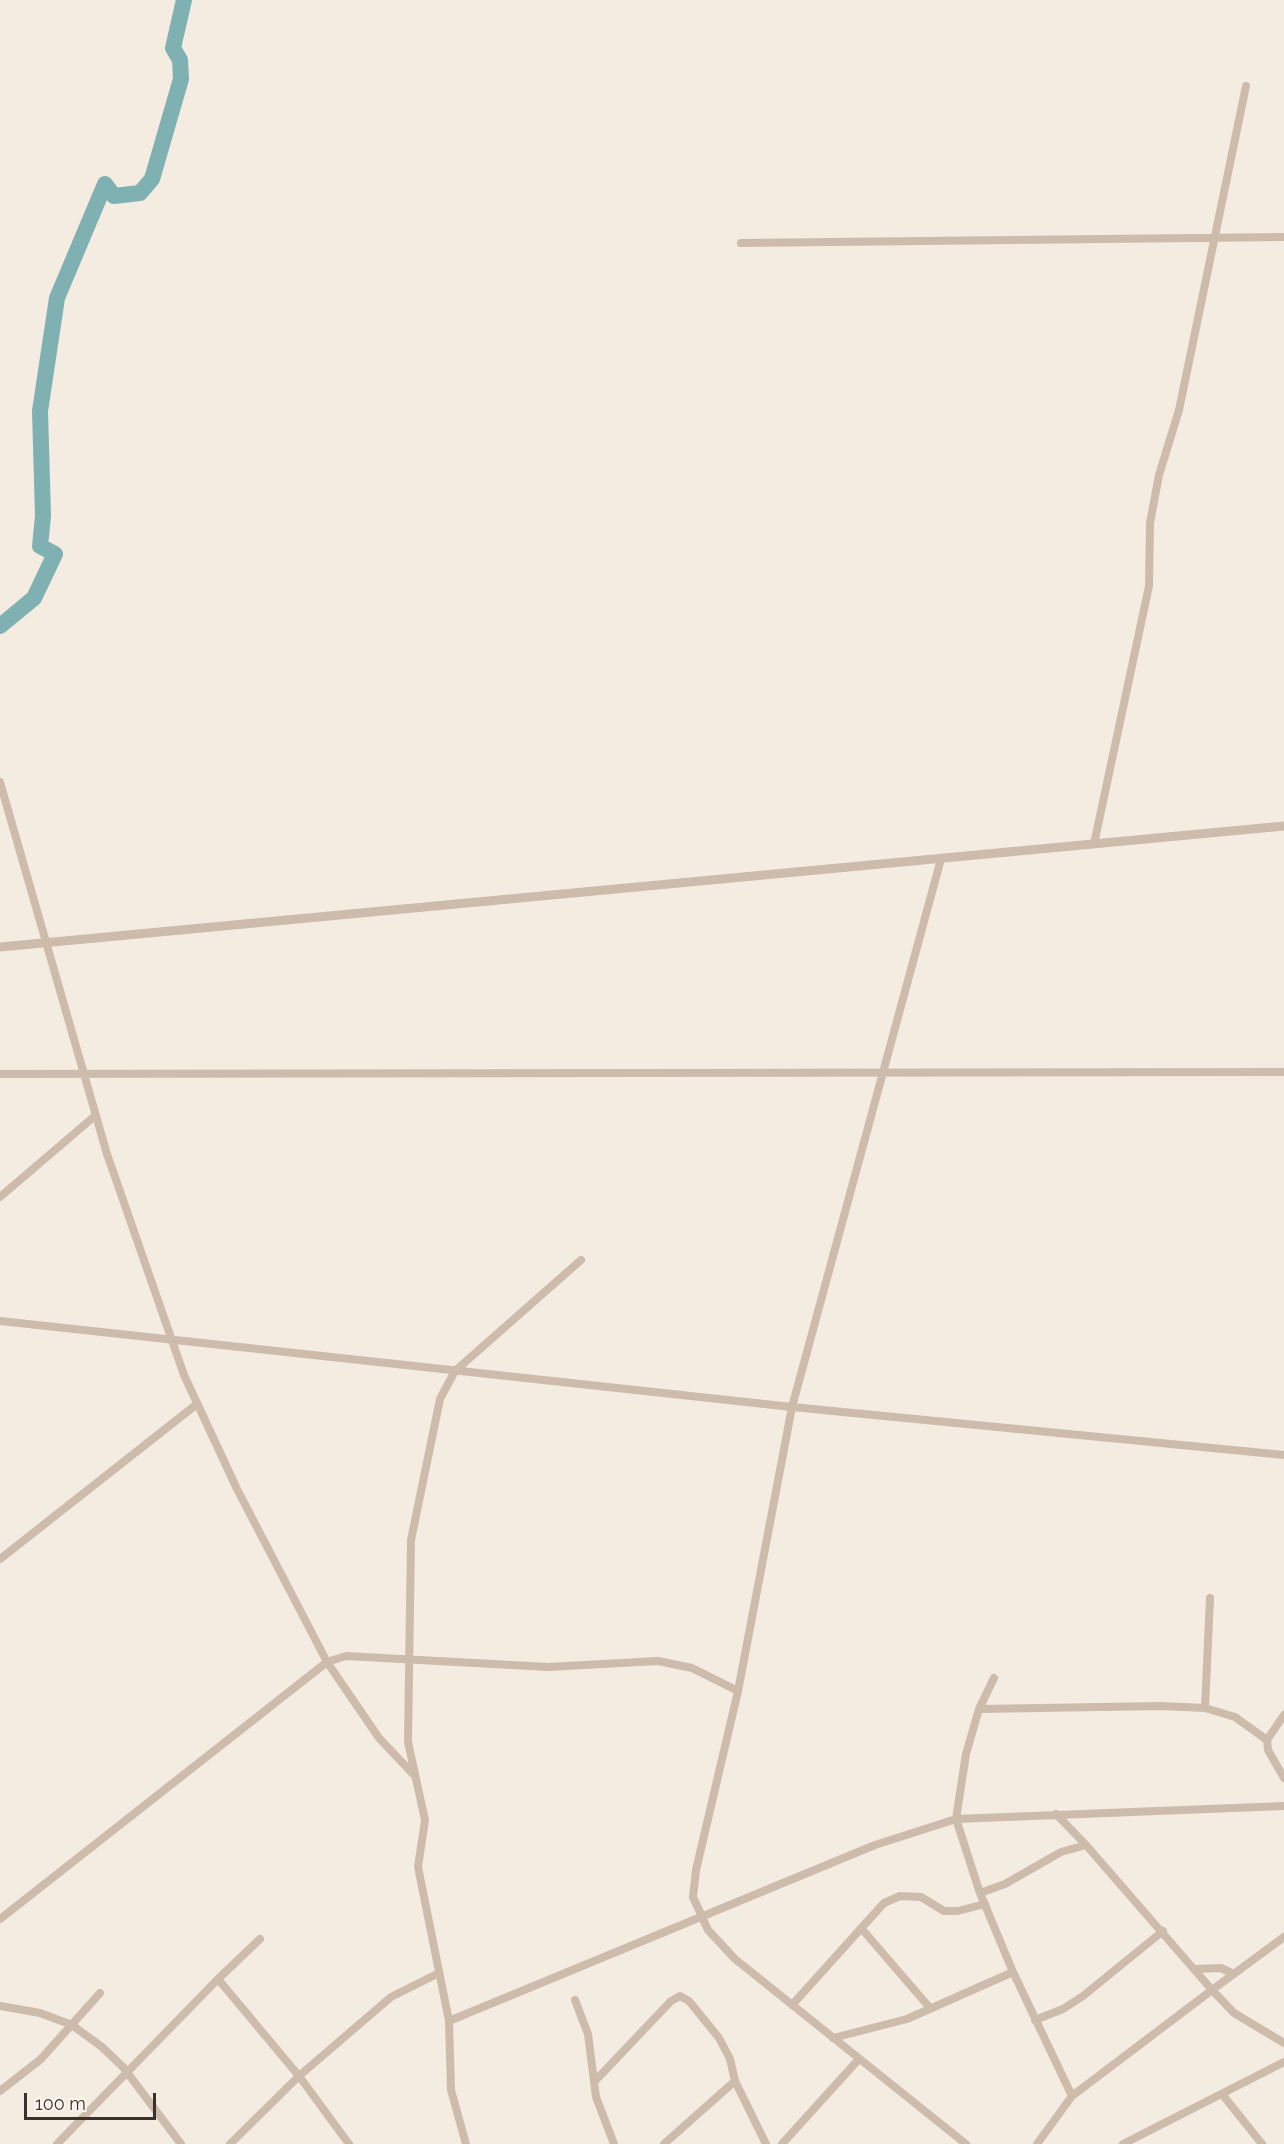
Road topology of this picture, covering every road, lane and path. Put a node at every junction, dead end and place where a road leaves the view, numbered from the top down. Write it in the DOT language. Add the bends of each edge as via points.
graph roads {
  1 [pos="1246,86"];
  2 [pos="1284,237"];
  3 [pos="1215,239"];
  4 [pos="741,243"];
  5 [pos="0,782"];
  6 [pos="1284,826"];
  7 [pos="1094,844"];
  8 [pos="941,859"];
  9 [pos="46,943"];
  10 [pos="0,947"];
  11 [pos="882,1072"];
  12 [pos="1284,1072"];
  13 [pos="0,1074"];
  14 [pos="85,1075"];
  15 [pos="96,1115"];
  16 [pos="0,1197"];
  17 [pos="581,1260"];
  18 [pos="0,1321"];
  19 [pos="172,1340"];
  20 [pos="455,1371"];
  21 [pos="197,1404"];
  22 [pos="792,1407"];
  23 [pos="1284,1455"];
  24 [pos="0,1559"];
  25 [pos="1210,1598"];
  26 [pos="409,1659"];
  27 [pos="327,1662"];
  28 [pos="994,1678"];
  29 [pos="738,1691"];
  30 [pos="1206,1708"];
  31 [pos="979,1709"];
  32 [pos="1284,1715"];
  33 [pos="1267,1740"];
  34 [pos="415,1776"];
  35 [pos="1284,1778"];
  36 [pos="1284,1806"];
  37 [pos="1056,1814"];
  38 [pos="956,1819"];
  39 [pos="1086,1845"];
  40 [pos="980,1893"];
  41 [pos="985,1904"];
  42 [pos="700,1917"];
  43 [pos="0,1920"];
  44 [pos="861,1928"];
  45 [pos="1163,1931"];
  46 [pos="1284,1937"];
  47 [pos="260,1939"];
  48 [pos="1194,1969"];
  49 [pos="1013,1972"];
  50 [pos="439,1974"];
  51 [pos="1234,1974"];
  52 [pos="218,1978"];
  53 [pos="1212,1990"];
  54 [pos="100,1993"];
  55 [pos="575,2000"];
  56 [pos="792,2005"];
  57 [pos="0,2006"];
  58 [pos="930,2008"];
  59 [pos="1035,2020"];
  60 [pos="449,2021"];
  61 [pos="72,2025"];
  62 [pos="833,2038"];
  63 [pos="1284,2043"];
  64 [pos="859,2059"];
  65 [pos="1284,2062"];
  66 [pos="127,2072"];
  67 [pos="300,2076"];
  68 [pos="594,2081"];
  69 [pos="735,2081"];
  70 [pos="0,2091"];
  71 [pos="1222,2094"];
  72 [pos="1072,2096"];
  73 [pos="1253,2132"];
  74 [pos="57,2144"];
  75 [pos="181,2144"];
  76 [pos="230,2144"];
  77 [pos="349,2144"];
  78 [pos="466,2144"];
  79 [pos="614,2144"];
  80 [pos="664,2144"];
  81 [pos="766,2144"];
  82 [pos="782,2144"];
  83 [pos="966,2144"];
  84 [pos="1037,2144"];
  85 [pos="1123,2144"];
  86 [pos="1252,2144"];
  87 [pos="1262,2144"];
  1 -- 3 [label="street"];
  2 -- 3 [label="street"];
  3 -- 4 [label="street"];
  3 -- 7 [label="street" via="1179,410 1155,494 1150,523 1149,586"];
  5 -- 9 [label="street"];
  6 -- 7 [label="street"];
  7 -- 8 [label="street"];
  8 -- 9 [label="street"];
  8 -- 11 [label="street"];
  9 -- 10 [label="street"];
  9 -- 14 [label="street"];
  11 -- 12 [label="street"];
  11 -- 14 [label="street"];
  11 -- 22 [label="street"];
  13 -- 14 [label="street"];
  14 -- 15 [label="street"];
  15 -- 16 [label="street"];
  15 -- 19 [label="street"];
  17 -- 20 [label="street"];
  18 -- 19 [label="street"];
  19 -- 20 [label="street"];
  19 -- 21 [label="street"];
  20 -- 22 [label="street"];
  20 -- 26 [label="street" via="440,1398 411,1540"];
  21 -- 24 [label="street"];
  21 -- 27 [label="street"];
  22 -- 23 [label="street"];
  22 -- 29 [label="street"];
  25 -- 30 [label="street"];
  26 -- 27 [label="street" via="346,1656"];
  26 -- 29 [label="street" via="548,1667 658,1661 692,1668"];
  26 -- 34 [label="street" via="408,1742"];
  27 -- 34 [label="street" via="379,1738"];
  27 -- 43 [label="street"];
  28 -- 31 [label="street"];
  29 -- 42 [label="street" via="696,1870 693,1897"];
  30 -- 31 [label="street"];
  30 -- 33 [label="street" via="1235,1717"];
  31 -- 38 [label="street" via="966,1755"];
  32 -- 33 [label="street"];
  33 -- 35 [label="street" via="1268,1750"];
  34 -- 50 [label="street" via="425,1820 418,1866"];
  36 -- 37 [label="street"];
  37 -- 38 [label="street"];
  37 -- 39 [label="street"];
  38 -- 40 [label="street"];
  38 -- 42 [label="street" via="875,1845"];
  39 -- 40 [label="street" via="1061,1852 1005,1884"];
  39 -- 45 [label="street"];
  40 -- 41 [label="street"];
  41 -- 44 [label="street" via="944,1911 921,1898 900,1896 884,1903"];
  41 -- 49 [label="street"];
  42 -- 56 [label="street" via="735,1959"];
  42 -- 60 [label="street"];
  44 -- 56 [label="street"];
  44 -- 58 [label="street"];
  45 -- 48 [label="street"];
  45 -- 59 [label="street" via="1083,1996"];
  46 -- 51 [label="street"];
  47 -- 52 [label="street"];
  48 -- 51 [label="street" via="1221,1968"];
  48 -- 53 [label="street"];
  49 -- 58 [label="street"];
  49 -- 59 [label="street"];
  50 -- 60 [label="street"];
  50 -- 67 [label="street" via="391,1997"];
  51 -- 53 [label="street"];
  52 -- 66 [label="street"];
  52 -- 67 [label="street"];
  53 -- 63 [label="street" via="1234,2013"];
  53 -- 72 [label="street"];
  54 -- 61 [label="street"];
  55 -- 68 [label="street" via="588,2034"];
  56 -- 62 [label="street"];
  57 -- 61 [label="street" via="39,2013"];
  58 -- 62 [label="street" via="907,2019"];
  59 -- 72 [label="street"];
  60 -- 78 [label="street" via="451,2090"];
  61 -- 66 [label="street"];
  61 -- 70 [label="street" via="41,2059"];
  62 -- 64 [label="street"];
  64 -- 82 [label="street"];
  64 -- 83 [label="street"];
  65 -- 71 [label="street"];
  66 -- 74 [label="street"];
  66 -- 75 [label="street"];
  67 -- 76 [label="street"];
  67 -- 77 [label="street"];
  68 -- 69 [label="street" via="680,1996 689,2001 719,2038"];
  68 -- 79 [label="street"];
  69 -- 80 [label="street"];
  69 -- 81 [label="street"];
  71 -- 73 [label="street"];
  71 -- 85 [label="street"];
  72 -- 84 [label="street"];
  73 -- 86 [label="street"];
  73 -- 87 [label="street"];
}
